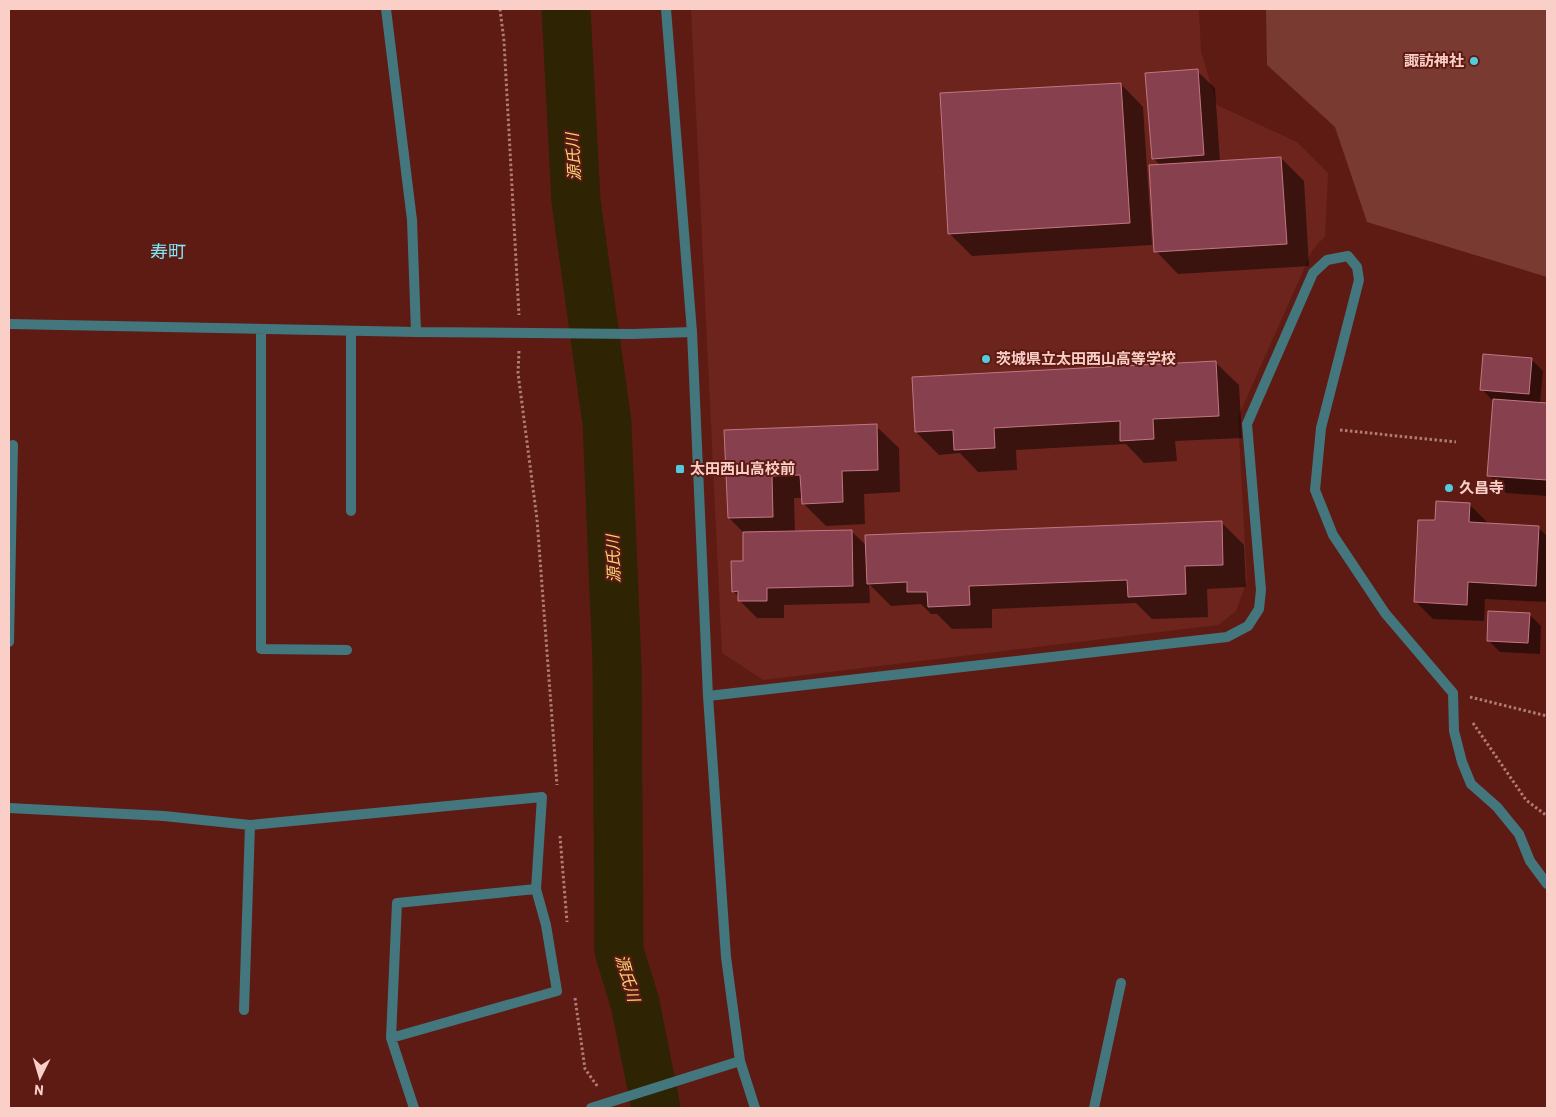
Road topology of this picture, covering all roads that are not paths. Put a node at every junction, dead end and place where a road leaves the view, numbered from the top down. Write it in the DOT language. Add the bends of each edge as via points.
graph roads {
  1 [pos="386,9"];
  2 [pos="666,9"];
  3 [pos="9,324"];
  4 [pos="261,330"];
  5 [pos="350,332"];
  6 [pos="416,332"];
  7 [pos="692,332"];
  8 [pos="14,445"];
  9 [pos="351,511"];
  10 [pos="10,542"];
  11 [pos="9,642"];
  12 [pos="347,650"];
  13 [pos="708,696"];
  14 [pos="9,808"];
  15 [pos="250,825"];
  16 [pos="1547,884"];
  17 [pos="536,889"];
  18 [pos="1121,983"];
  19 [pos="244,1010"];
  20 [pos="391,1038"];
  21 [pos="740,1061"];
  22 [pos="414,1108"];
  23 [pos="592,1108"];
  24 [pos="755,1108"];
  25 [pos="1094,1108"];
  1 -- 6 [label="street" via="412,220"];
  2 -- 7 [label="street"];
  3 -- 4 [label="street"];
  4 -- 5 [label="street"];
  4 -- 12 [label="street" via="261,649"];
  5 -- 6 [label="street"];
  5 -- 9 [label="street"];
  6 -- 7 [label="street"];
  7 -- 13 [label="street"];
  8 -- 10 [label="street"];
  10 -- 11 [label="street"];
  13 -- 16 [label="street" via="1226,637 1248,626 1260,610 1261,590 1247,424 1313,273 1327,260 1348,256 1357,267 1359,280 1321,428 1315,490 1333,535 1385,613 1453,693 1454,731 1471,784 1497,807 1518,834 1530,861"];
  13 -- 21 [label="street" via="726,957"];
  14 -- 15 [label="street" via="164,816"];
  15 -- 17 [label="street" via="542,796"];
  15 -- 19 [label="street"];
  17 -- 20 [label="street" via="397,903"];
  17 -- 20 [label="street" via="546,925 557,991"];
  18 -- 25 [label="street"];
  20 -- 22 [label="street"];
  21 -- 23 [label="street"];
  21 -- 24 [label="street"];
}
